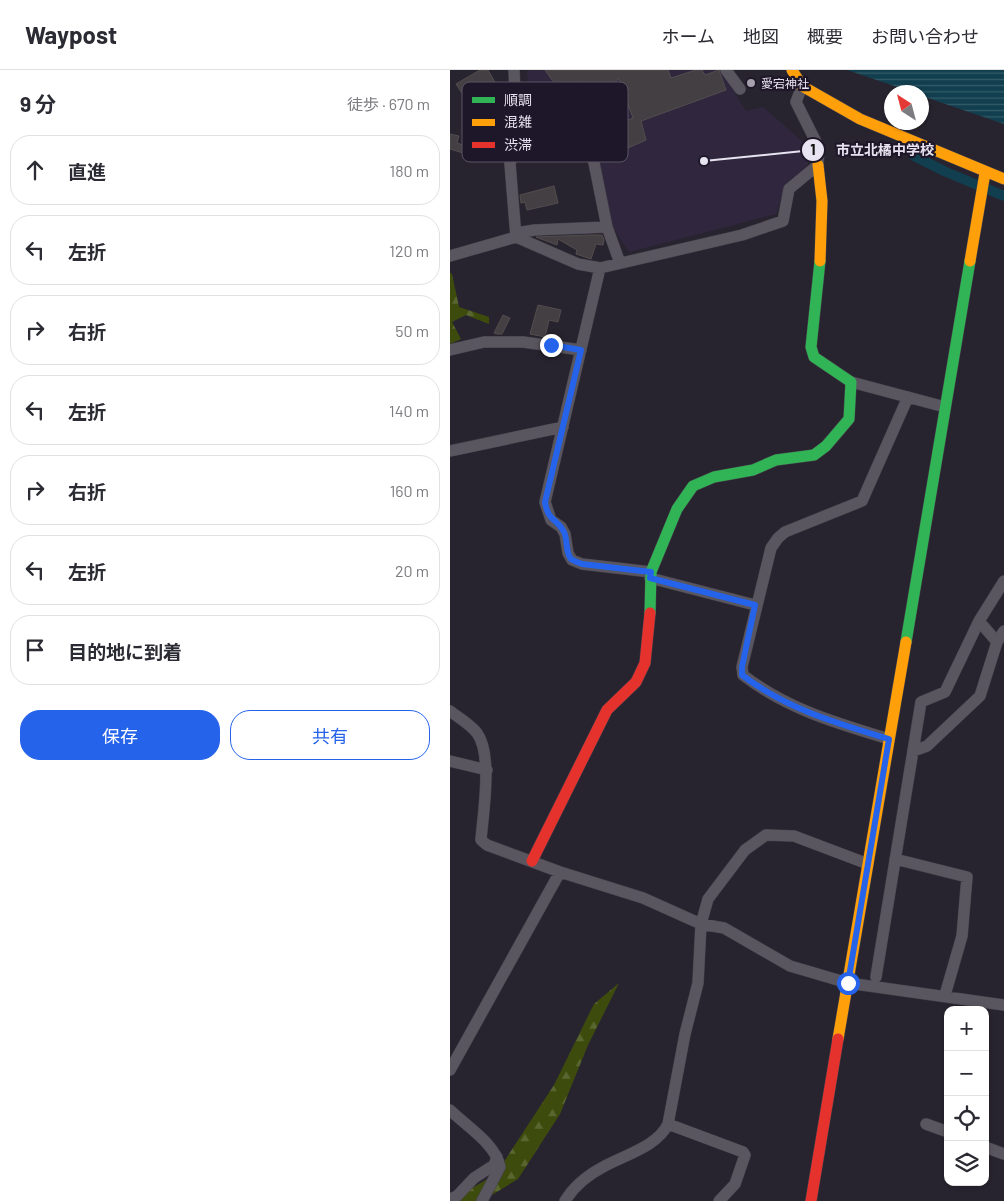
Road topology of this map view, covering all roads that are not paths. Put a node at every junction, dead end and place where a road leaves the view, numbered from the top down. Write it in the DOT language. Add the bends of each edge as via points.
graph roads {
  1 [pos="726,70"];
  2 [pos="792,70"];
  3 [pos="802,86"];
  4 [pos="740,89"];
  5 [pos="511,162"];
  6 [pos="594,162"];
  7 [pos="818,165"];
  8 [pos="985,172"];
  9 [pos="1004,180"];
  10 [pos="607,227"];
  11 [pos="516,235"];
  12 [pos="450,256"];
  13 [pos="620,263"];
  14 [pos="600,268"];
  15 [pos="450,350"];
  16 [pos="581,350"];
  17 [pos="851,382"];
  18 [pos="908,398"];
  19 [pos="945,407"];
  20 [pos="563,427"];
  21 [pos="450,451"];
  22 [pos="651,575"];
  23 [pos="1004,581"];
  24 [pos="755,605"];
  25 [pos="979,622"];
  26 [pos="1004,631"];
  27 [pos="997,642"];
  28 [pos="450,711"];
  29 [pos="889,739"];
  30 [pos="913,751"];
  31 [pos="450,761"];
  32 [pos="487,770"];
  33 [pos="895,859"];
  34 [pos="532,861"];
  35 [pos="868,864"];
  36 [pos="560,872"];
  37 [pos="701,924"];
  38 [pos="876,977"];
  39 [pos="848,983"];
  40 [pos="944,995"];
  41 [pos="1004,1005"];
  42 [pos="450,1070"];
  43 [pos="450,1110"];
  44 [pos="668,1124"];
  45 [pos="926,1124"];
  46 [pos="944,1131"];
  47 [pos="989,1148"];
  48 [pos="1004,1154"];
  49 [pos="497,1157"];
  50 [pos="450,1199"];
  51 [pos="482,1201"];
  52 [pos="565,1201"];
  53 [pos="719,1201"];
  54 [pos="811,1201"];
  1 -- 4 [label="street"];
  2 -- 3 [label="street"];
  3 -- 7 [label="street" via="796,102 820,148"];
  3 -- 8 [label="street" via="860,118"];
  5 -- 11 [label="street"];
  6 -- 10 [label="street"];
  7 -- 13 [label="street" via="789,190 783,221 742,235"];
  7 -- 17 [label="street" via="822,201 820,281 812,347 814,357"];
  8 -- 9 [label="street"];
  8 -- 19 [label="street"];
  10 -- 11 [label="street" via="536,230"];
  10 -- 13 [label="street"];
  11 -- 12 [label="street"];
  11 -- 14 [label="street" via="578,264"];
  13 -- 14 [label="street"];
  14 -- 16 [label="street"];
  15 -- 16 [label="street" via="484,342 542,344"];
  16 -- 20 [label="street"];
  17 -- 18 [label="street"];
  17 -- 22 [label="street" via="849,419 826,446 814,454 776,460 753,470 714,477 693,486 677,509"];
  18 -- 19 [label="street"];
  18 -- 24 [label="street" via="862,501 785,532 778,538 771,548"];
  19 -- 29 [label="street"];
  20 -- 21 [label="street"];
  20 -- 22 [label="street" via="545,502 546,511 565,534 572,560"];
  22 -- 24 [label="street"];
  22 -- 34 [label="street" via="645,663 636,682 607,710"];
  23 -- 25 [label="street"];
  24 -- 29 [label="street" via="742,675 766,693 822,719"];
  25 -- 27 [label="street"];
  25 -- 30 [label="street" via="945,692 921,702"];
  26 -- 27 [label="street"];
  27 -- 30 [label="street" via="980,696 927,746"];
  28 -- 32 [label="street" via="478,734"];
  29 -- 35 [label="street"];
  30 -- 33 [label="street"];
  31 -- 32 [label="street"];
  32 -- 34 [label="street" via="481,840"];
  33 -- 38 [label="street"];
  33 -- 40 [label="street" via="967,877 962,936"];
  34 -- 36 [label="street"];
  35 -- 37 [label="street" via="794,836 766,835 745,850 708,899"];
  35 -- 39 [label="street"];
  36 -- 37 [label="street" via="650,900"];
  36 -- 42 [label="street"];
  37 -- 39 [label="street" via="732,932 790,966"];
  37 -- 44 [label="street" via="698,983"];
  39 -- 40 [label="street"];
  39 -- 54 [label="street"];
  40 -- 41 [label="street"];
  43 -- 49 [label="street"];
  44 -- 52 [label="street" via="658,1138 590,1175"];
  44 -- 53 [label="street" via="745,1155 735,1184"];
  45 -- 46 [label="street"];
  47 -- 48 [label="street"];
  49 -- 50 [label="street" via="494,1165"];
  49 -- 51 [label="street" via="500,1167"];
}
